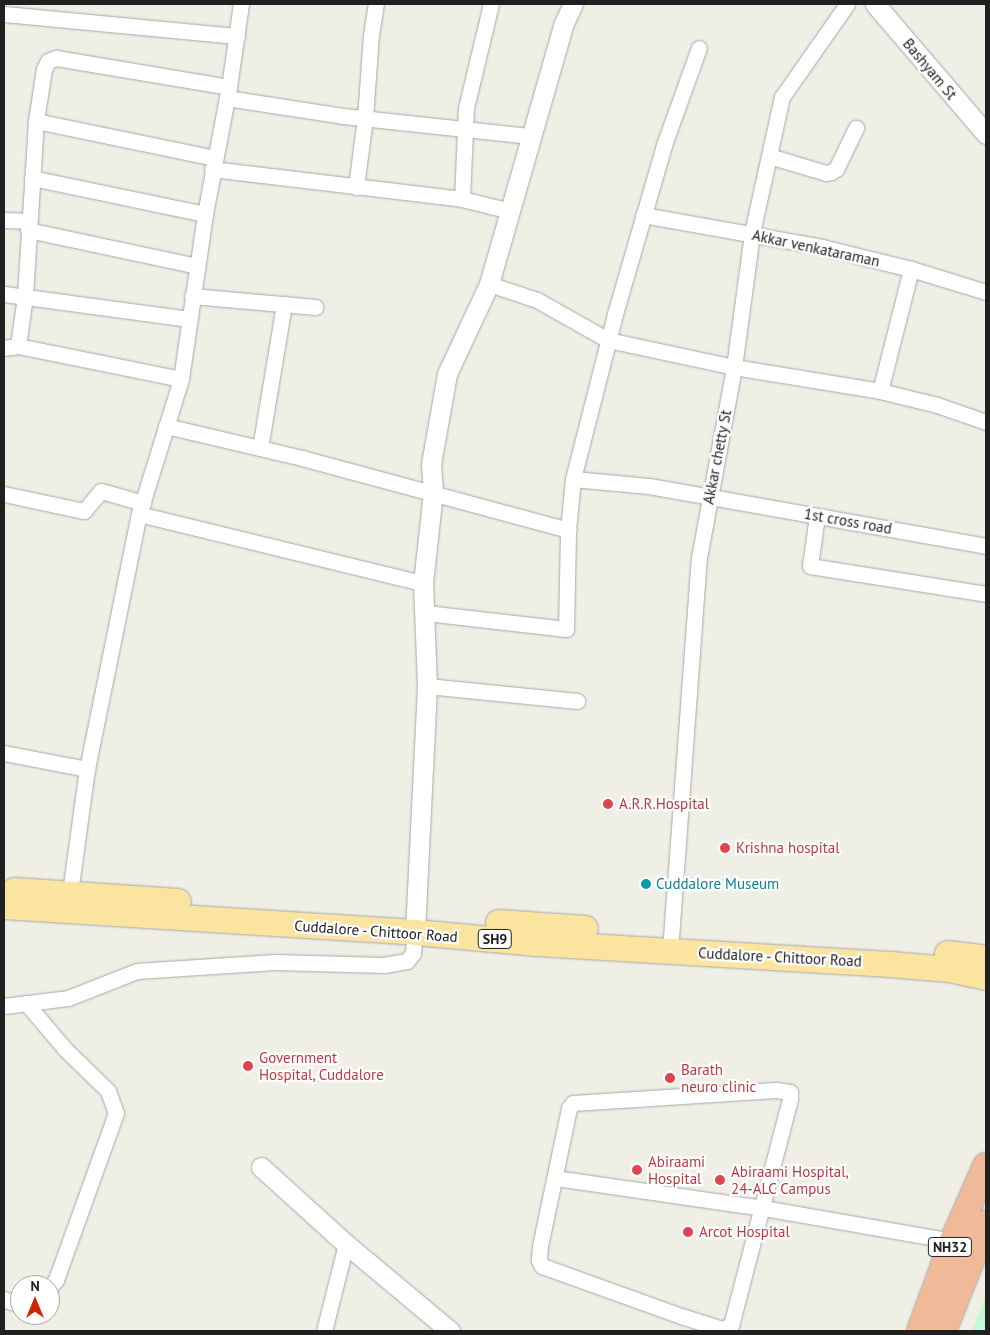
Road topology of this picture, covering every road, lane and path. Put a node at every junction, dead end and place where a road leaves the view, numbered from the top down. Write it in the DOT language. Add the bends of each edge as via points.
graph roads {
  1 [pos="241,4"];
  2 [pos="376,4"];
  3 [pos="491,4"];
  4 [pos="573,4"];
  5 [pos="848,4"];
  6 [pos="875,4"];
  7 [pos="4,14"];
  8 [pos="237,36"];
  9 [pos="699,48"];
  10 [pos="228,92"];
  11 [pos="365,118"];
  12 [pos="36,121"];
  13 [pos="467,128"];
  14 [pos="856,128"];
  15 [pos="986,134"];
  16 [pos="531,136"];
  17 [pos="769,156"];
  18 [pos="213,164"];
  19 [pos="32,178"];
  20 [pos="356,187"];
  21 [pos="462,199"];
  22 [pos="510,212"];
  23 [pos="204,214"];
  24 [pos="644,215"];
  25 [pos="4,220"];
  26 [pos="28,226"];
  27 [pos="752,233"];
  28 [pos="197,266"];
  29 [pos="910,269"];
  30 [pos="489,284"];
  31 [pos="986,292"];
  32 [pos="4,294"];
  33 [pos="24,296"];
  34 [pos="192,296"];
  35 [pos="284,304"];
  36 [pos="316,307"];
  37 [pos="189,319"];
  38 [pos="608,340"];
  39 [pos="11,347"];
  40 [pos="734,367"];
  41 [pos="180,379"];
  42 [pos="880,391"];
  43 [pos="986,422"];
  44 [pos="166,426"];
  45 [pos="260,448"];
  46 [pos="574,479"];
  47 [pos="433,492"];
  48 [pos="4,494"];
  49 [pos="709,497"];
  50 [pos="141,509"];
  51 [pos="817,516"];
  52 [pos="568,530"];
  53 [pos="986,546"];
  54 [pos="423,583"];
  55 [pos="986,594"];
  56 [pos="426,613"];
  57 [pos="427,686"];
  58 [pos="577,701"];
  59 [pos="4,753"];
  60 [pos="87,769"];
  61 [pos="4,890"];
  62 [pos="69,902"];
  63 [pos="4,906"];
  64 [pos="415,925"];
  65 [pos="670,943"];
  66 [pos="984,973"];
  67 [pos="26,1003"];
  68 [pos="4,1006"];
  69 [pos="986,1166"];
  70 [pos="261,1167"];
  71 [pos="554,1178"];
  72 [pos="763,1208"];
  73 [pos="986,1223"];
  74 [pos="346,1244"];
  75 [pos="971,1248"];
  76 [pos="58,1275"];
  77 [pos="324,1331"];
  78 [pos="450,1331"];
  79 [pos="920,1331"];
  80 [pos="944,1331"];
  1 -- 8 [label="street"];
  2 -- 11 [label="street"];
  3 -- 13 [label="street" via="466,108"];
  4 -- 16 [label="street" via="564,23"];
  5 -- 17 [label="street, Akkar chetty St" via="782,97"];
  6 -- 15 [label="street, Bashyam St"];
  7 -- 8 [label="street"];
  8 -- 10 [label="street"];
  9 -- 24 [label="street" via="674,113"];
  10 -- 11 [label="street"];
  10 -- 12 [label="street" via="56,58 48,61 44,69"];
  10 -- 18 [label="street"];
  11 -- 13 [label="street"];
  11 -- 20 [label="street"];
  12 -- 18 [label="street"];
  12 -- 19 [label="street"];
  13 -- 16 [label="street"];
  13 -- 21 [label="street"];
  14 -- 17 [label="street" via="836,169 831,172"];
  16 -- 22 [label="street"];
  17 -- 27 [label="street, Akkar chetty St"];
  18 -- 20 [label="street"];
  18 -- 23 [label="street"];
  19 -- 23 [label="street"];
  19 -- 26 [label="street"];
  20 -- 21 [label="street"];
  21 -- 22 [label="street"];
  22 -- 30 [label="street"];
  23 -- 28 [label="street"];
  24 -- 27 [label="street, Akkar venkataraman"];
  24 -- 38 [label="street"];
  25 -- 26 [label="street"];
  26 -- 28 [label="street"];
  26 -- 33 [label="street"];
  27 -- 29 [label="street, Akkar venkataraman"];
  27 -- 40 [label="street, Akkar chetty St"];
  28 -- 34 [label="street"];
  29 -- 31 [label="street, Akkar venkataraman"];
  29 -- 42 [label="street"];
  30 -- 38 [label="street" via="537,300"];
  30 -- 47 [label="street" via="447,374 431,464"];
  32 -- 33 [label="street"];
  33 -- 37 [label="street"];
  33 -- 39 [label="street"];
  34 -- 35 [label="street"];
  34 -- 37 [label="street"];
  35 -- 36 [label="street"];
  35 -- 45 [label="street"];
  37 -- 41 [label="street"];
  38 -- 40 [label="street"];
  38 -- 46 [label="street"];
  39 -- 41 [label="street"];
  40 -- 42 [label="street"];
  40 -- 49 [label="street, Akkar chetty St"];
  41 -- 44 [label="street"];
  42 -- 43 [label="street" via="937,405"];
  44 -- 45 [label="street"];
  44 -- 50 [label="street"];
  45 -- 47 [label="street"];
  46 -- 49 [label="street, 1st cross road" via="649,486"];
  46 -- 52 [label="street"];
  47 -- 52 [label="street"];
  47 -- 54 [label="street"];
  48 -- 50 [label="street" via="84,512 101,490"];
  49 -- 51 [label="street, 1st cross road"];
  49 -- 65 [label="street, Akkar chetty St" via="699,558"];
  50 -- 54 [label="street"];
  50 -- 60 [label="street"];
  51 -- 53 [label="street, 1st cross road"];
  51 -- 55 [label="street" via="810,566"];
  52 -- 56 [label="street" via="566,629"];
  54 -- 56 [label="street"];
  56 -- 57 [label="street"];
  57 -- 58 [label="street"];
  57 -- 64 [label="street"];
  59 -- 60 [label="street"];
  60 -- 62 [label="street"];
  61 -- 62 [label="main road, Cuddalore - Chittoor Road / SH9"];
  62 -- 63 [label="main road, Cuddalore - Chittoor Road / SH9"];
  62 -- 64 [label="main road, Cuddalore - Chittoor Road / SH9"];
  64 -- 65 [label="main road, Cuddalore - Chittoor Road / SH9"];
  64 -- 67 [label="street" via="413,953 407,961 384,965 275,962 137,971 68,998"];
  65 -- 66 [label="main road, Cuddalore - Chittoor Road / SH9" via="951,953"];
  67 -- 68 [label="street"];
  67 -- 76 [label="street" via="65,1049 108,1091 116,1113"];
  69 -- 75 [label="highway, NH32"];
  70 -- 74 [label="street"];
  71 -- 72 [label="street"];
  71 -- 72 [label="street" via="540,1246 542,1266 722,1329 730,1326"];
  71 -- 72 [label="street" via="569,1108 573,1104 776,1090 790,1092"];
  72 -- 75 [label="street"];
  73 -- 75 [label="highway, NH32"];
  74 -- 77 [label="street"];
  74 -- 78 [label="street"];
  75 -- 79 [label="highway, NH32"];
  75 -- 80 [label="highway, NH32"];
}
